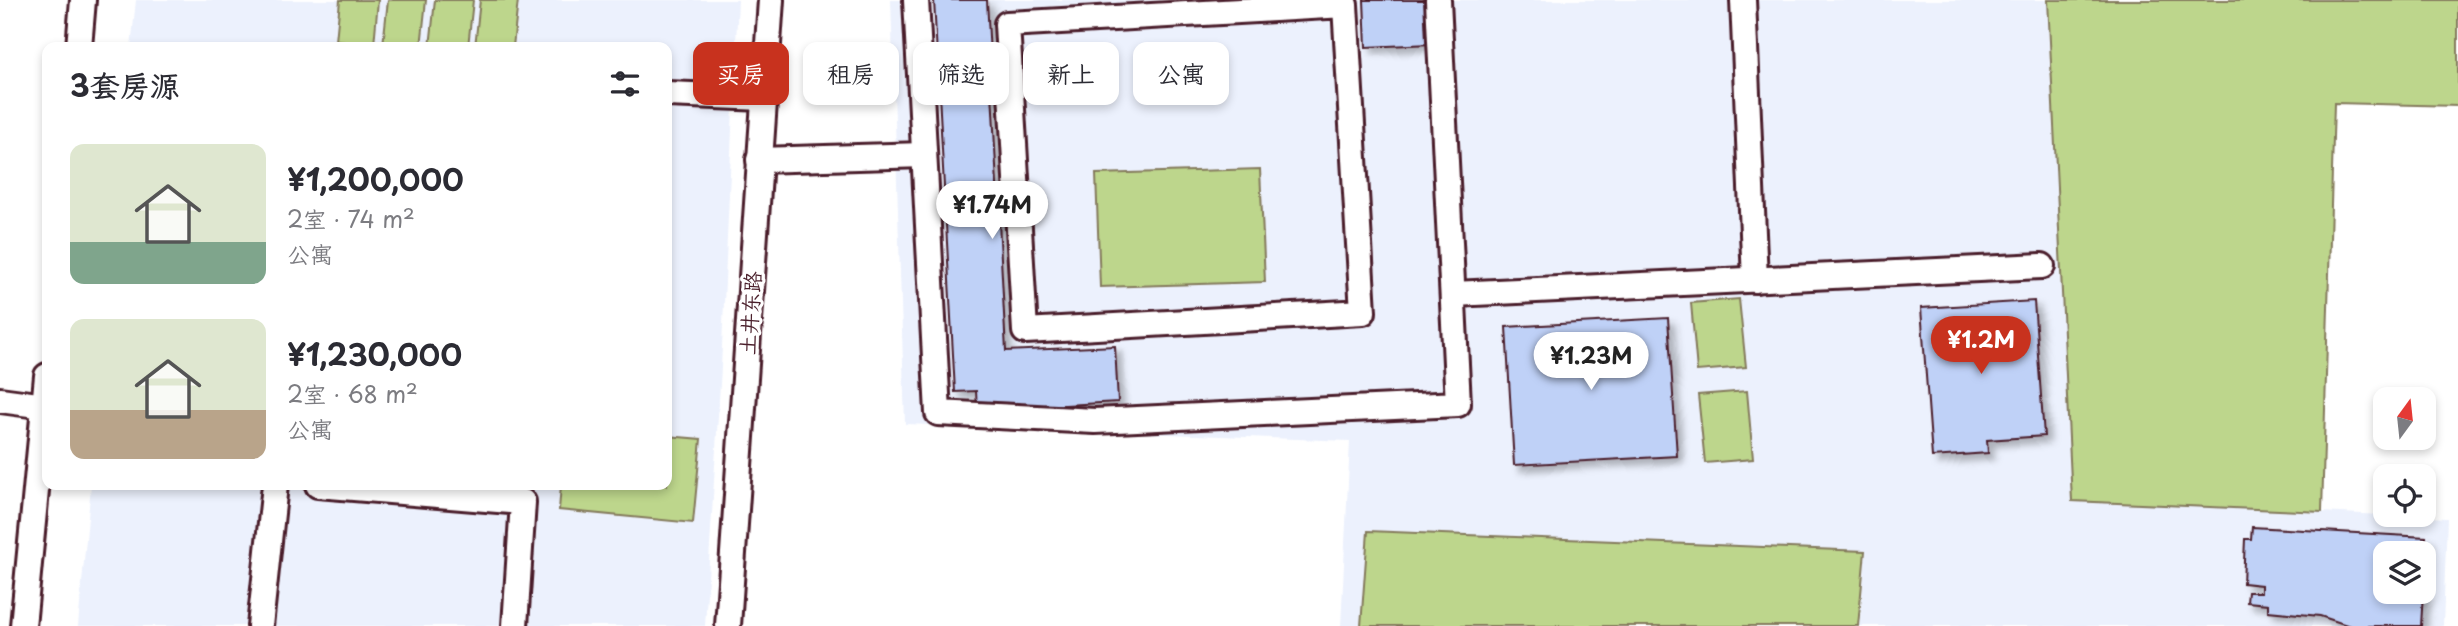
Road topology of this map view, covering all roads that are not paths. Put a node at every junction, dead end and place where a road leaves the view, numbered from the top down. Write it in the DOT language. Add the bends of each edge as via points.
graph roads {
  1 [pos="83,0"];
  2 [pos="771,0"];
  3 [pos="916,0"];
  4 [pos="1438,0"];
  5 [pos="1743,0"];
  6 [pos="1007,24"];
  7 [pos="79,42"];
  8 [pos="768,42"];
  9 [pos="672,94"];
  10 [pos="693,95"];
  11 [pos="763,105"];
  12 [pos="925,155"];
  13 [pos="759,160"];
  14 [pos="2042,266"];
  15 [pos="1755,280"];
  16 [pos="1453,294"];
  17 [pos="0,400"];
  18 [pos="42,406"];
  19 [pos="42,427"];
  20 [pos="274,490"];
  21 [pos="438,490"];
  22 [pos="510,493"];
  23 [pos="23,626"];
  24 [pos="260,626"];
  25 [pos="515,626"];
  26 [pos="728,626"];
  1 -- 7 [label="street"];
  2 -- 8 [label="street, 土井东路"];
  3 -- 12 [label="street"];
  4 -- 16 [label="street"];
  5 -- 15 [label="street"];
  6 -- 6 [label="street" via="1025,331 1363,312 1345,5"];
  9 -- 10 [label="street"];
  11 -- 13 [label="street, 土井东路"];
  12 -- 13 [label="street"];
  12 -- 16 [label="street" via="938,413 1095,421 1458,404"];
  13 -- 26 [label="street, 土井东路"];
  14 -- 15 [label="street"];
  15 -- 16 [label="street"];
  17 -- 18 [label="street"];
  19 -- 23 [label="street"];
  20 -- 24 [label="street"];
  21 -- 22 [label="street"];
  22 -- 25 [label="street"];
}
